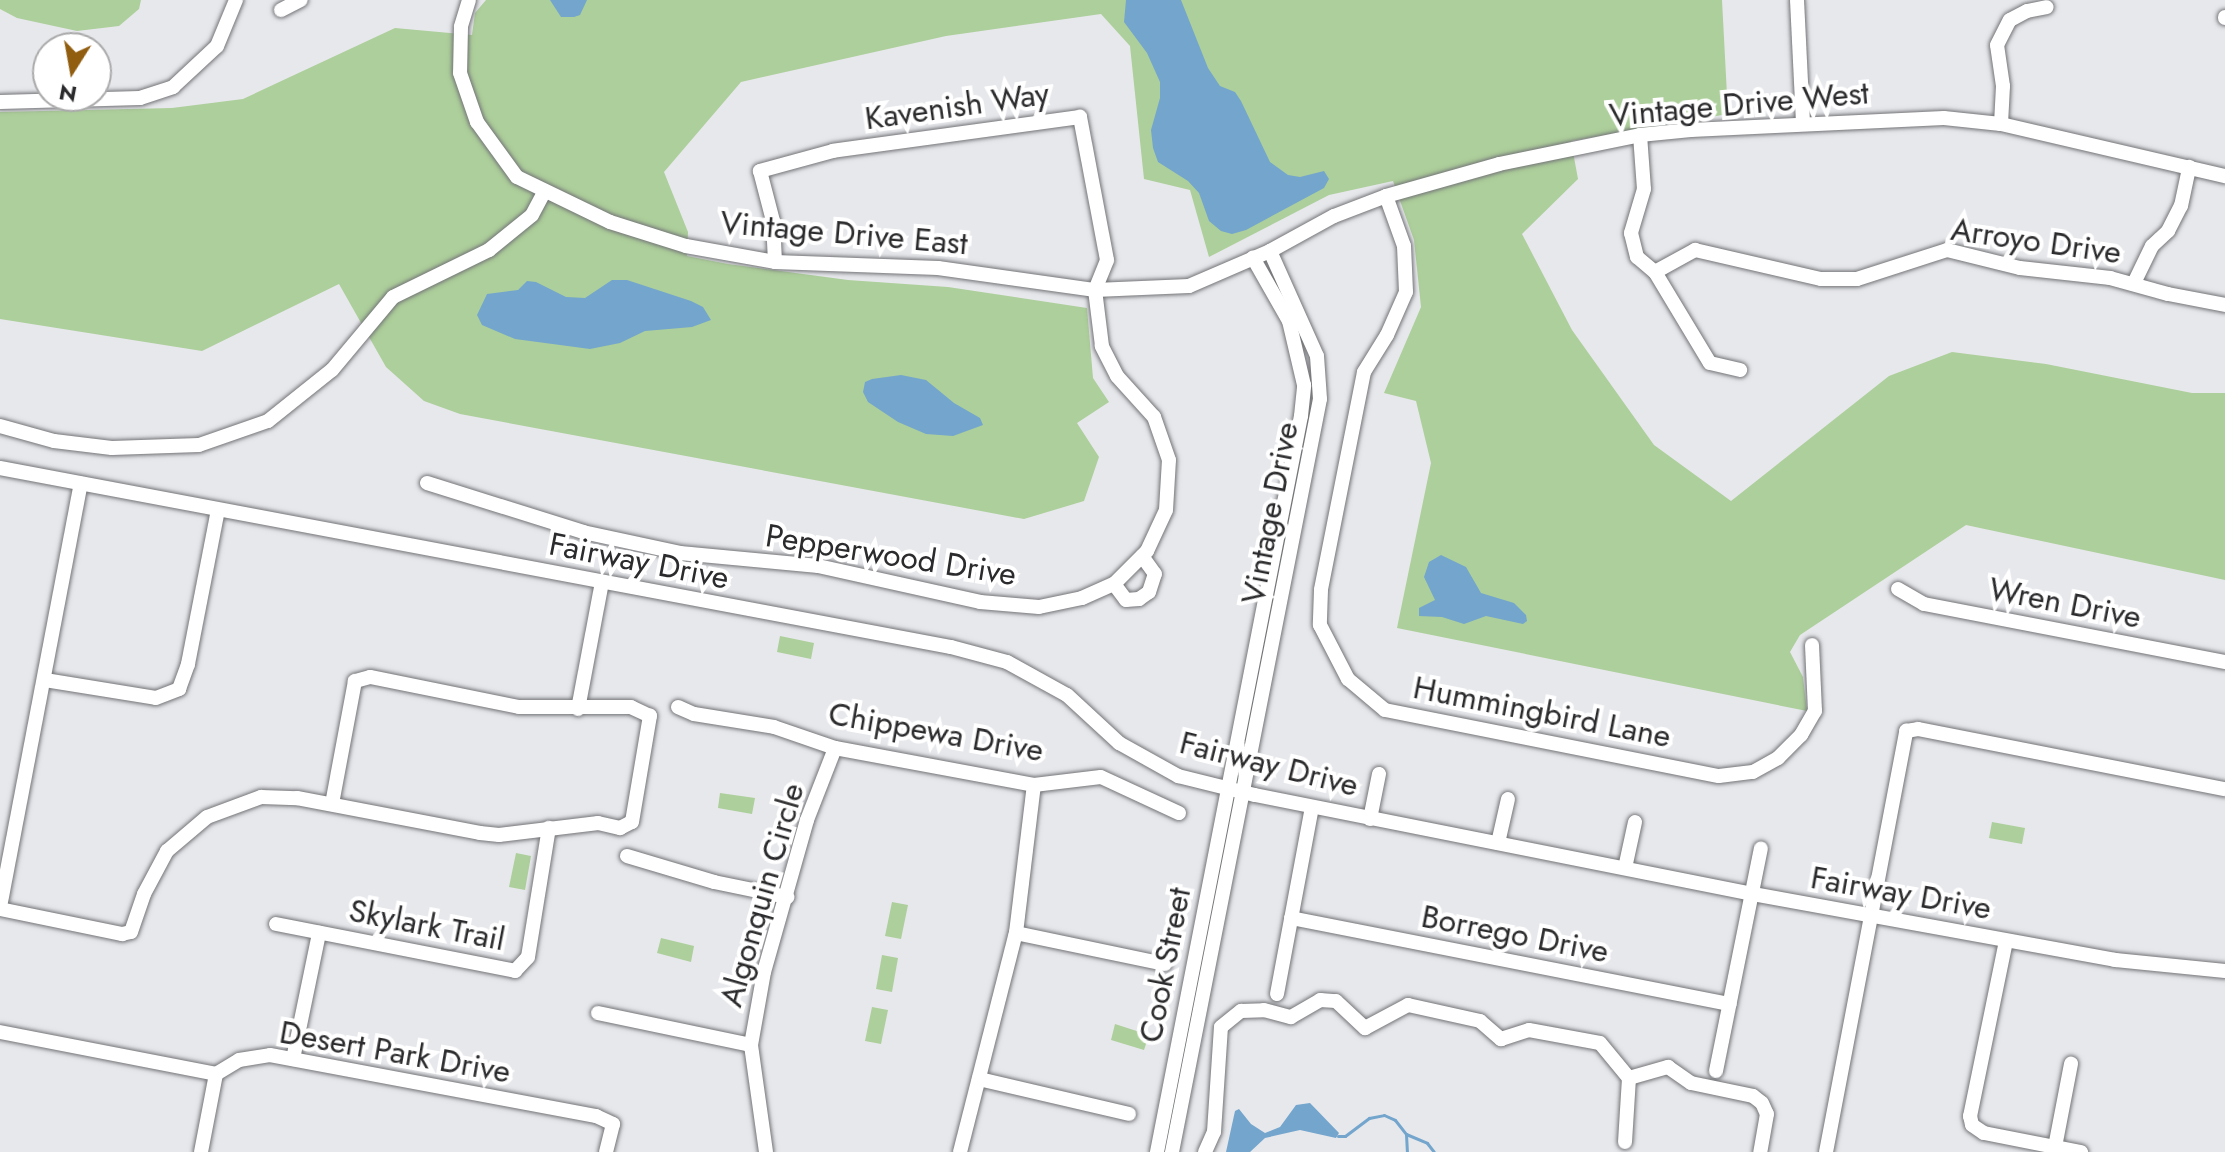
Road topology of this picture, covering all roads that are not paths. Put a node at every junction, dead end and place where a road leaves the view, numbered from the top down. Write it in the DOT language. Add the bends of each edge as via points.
graph roads {
  1 [pos="236,0"];
  2 [pos="301,0"];
  3 [pos="469,0"];
  4 [pos="1797,0"];
  5 [pos="2047,7"];
  6 [pos="281,10"];
  7 [pos="0,102"];
  8 [pos="1803,124"];
  9 [pos="2001,124"];
  10 [pos="1640,135"];
  11 [pos="2189,167"];
  12 [pos="2225,176"];
  13 [pos="544,192"];
  14 [pos="1386,196"];
  15 [pos="1270,251"];
  16 [pos="1253,258"];
  17 [pos="775,262"];
  18 [pos="1655,272"];
  19 [pos="2134,283"];
  20 [pos="1095,290"];
  21 [pos="2225,305"];
  22 [pos="1740,370"];
  23 [pos="0,426"];
  24 [pos="0,468"];
  25 [pos="427,483"];
  26 [pos="81,484"];
  27 [pos="218,510"];
  28 [pos="1142,556"];
  29 [pos="602,582"];
  30 [pos="1114,584"];
  31 [pos="1898,589"];
  32 [pos="1812,645"];
  33 [pos="2225,662"];
  34 [pos="45,680"];
  35 [pos="678,707"];
  36 [pos="578,709"];
  37 [pos="835,748"];
  38 [pos="1379,774"];
  39 [pos="1034,785"];
  40 [pos="1227,789"];
  41 [pos="2225,789"];
  42 [pos="1244,793"];
  43 [pos="1508,799"];
  44 [pos="332,804"];
  45 [pos="1312,807"];
  46 [pos="1179,813"];
  47 [pos="1370,819"];
  48 [pos="1635,822"];
  49 [pos="549,828"];
  50 [pos="1498,843"];
  51 [pos="1761,848"];
  52 [pos="627,856"];
  53 [pos="1625,868"];
  54 [pos="1753,894"];
  55 [pos="787,897"];
  56 [pos="0,908"];
  57 [pos="1873,917"];
  58 [pos="1291,918"];
  59 [pos="276,924"];
  60 [pos="319,933"];
  61 [pos="1016,933"];
  62 [pos="2006,941"];
  63 [pos="1165,964"];
  64 [pos="2225,971"];
  65 [pos="1277,994"];
  66 [pos="1730,1004"];
  67 [pos="598,1013"];
  68 [pos="0,1032"];
  69 [pos="751,1045"];
  70 [pos="293,1059"];
  71 [pos="2071,1064"];
  72 [pos="1716,1071"];
  73 [pos="216,1074"];
  74 [pos="1629,1078"];
  75 [pos="979,1079"];
  76 [pos="1129,1114"];
  77 [pos="1625,1142"];
  78 [pos="2055,1147"];
  79 [pos="201,1152"];
  80 [pos="606,1152"];
  81 [pos="766,1152"];
  82 [pos="960,1152"];
  83 [pos="1157,1152"];
  84 [pos="1172,1152"];
  85 [pos="1205,1152"];
  86 [pos="1760,1152"];
  87 [pos="1826,1152"];
  88 [pos="2081,1152"];
  1 -- 7 [label="street" via="217,46 173,87 140,98"];
  2 -- 6 [label="street"];
  3 -- 13 [label="street, Vintage Drive East" via="460,51 468,103 499,156 517,177"];
  4 -- 8 [label="street"];
  5 -- 9 [label="street" via="2010,20 1997,45"];
  8 -- 9 [label="street, Vintage Drive West" via="1944,118"];
  8 -- 10 [label="street, Vintage Drive West"];
  9 -- 11 [label="street, Vintage Drive West"];
  10 -- 14 [label="street, Vintage Drive West" via="1478,168"];
  10 -- 18 [label="street" via="1644,189 1631,233 1637,257"];
  11 -- 12 [label="street, Vintage Drive West"];
  11 -- 19 [label="street" via="2181,206"];
  13 -- 17 [label="street, Vintage Drive East" via="610,222 686,246"];
  13 -- 23 [label="street" via="532,215 489,250 393,297 332,370 268,421 199,445 112,448 54,441"];
  14 -- 15 [label="street, Vintage Drive West" via="1334,216"];
  14 -- 32 [label="street, Hummingbird Lane" via="1404,246 1406,292 1364,372 1321,590 1320,625 1348,679 1385,710 1719,776 1753,772 1778,758 1801,735 1815,711"];
  15 -- 16 [label="street, Vintage Drive East"];
  15 -- 42 [label="street, Vintage Drive" via="1313,343 1320,399"];
  16 -- 20 [label="street, Vintage Drive East" via="1189,286"];
  16 -- 40 [label="street, Vintage Drive" via="1289,321 1304,385"];
  17 -- 20 [label="street, Vintage Drive East" via="938,268"];
  17 -- 20 [label="street, Kavenish Way" via="773,221 760,171 833,151 1080,117 1107,260"];
  18 -- 19 [label="street, Arroyo Drive" via="1695,250 1821,279 1857,279 1947,250 2020,268"];
  18 -- 22 [label="street" via="1710,363"];
  19 -- 21 [label="street, Arroyo Drive"];
  20 -- 28 [label="street, Pepperwood Drive" via="1102,346 1117,376 1154,417 1169,460 1166,510"];
  24 -- 26 [label="street, Fairway Drive"];
  25 -- 30 [label="street, Pepperwood Drive" via="596,535 680,553 818,566 980,602 1039,607 1082,598"];
  26 -- 27 [label="street, Fairway Drive"];
  26 -- 34 [label="street"];
  27 -- 29 [label="street, Fairway Drive"];
  27 -- 34 [label="street" via="179,689 156,698"];
  28 -- 30 [label="street, Pepperwood Drive"];
  28 -- 30 [label="street" via="1155,574 1149,592 1126,600"];
  29 -- 36 [label="street"];
  29 -- 40 [label="street, Fairway Drive" via="1007,662 1067,695 1119,743 1178,776"];
  31 -- 33 [label="street, Wren Drive" via="1924,604"];
  34 -- 56 [label="street"];
  35 -- 37 [label="street, Chippewa Drive" via="774,727"];
  36 -- 44 [label="street" via="519,707 370,677 355,681"];
  36 -- 49 [label="street" via="631,707 650,716 632,822 620,828 598,823"];
  37 -- 39 [label="street, Chippewa Drive"];
  37 -- 55 [label="street, Algonquin Circle" via="807,820"];
  38 -- 47 [label="street"];
  39 -- 46 [label="street, Chippewa Drive" via="1101,777"];
  39 -- 61 [label="street"];
  40 -- 42 [label="street, Fairway Drive"];
  40 -- 83 [label="street, Cook Street"];
  41 -- 57 [label="street" via="1918,729 1906,731"];
  42 -- 45 [label="street, Fairway Drive"];
  42 -- 84 [label="street, Cook Street"];
  43 -- 50 [label="street"];
  44 -- 49 [label="street" via="480,833"];
  44 -- 56 [label="street" via="261,797 207,817 167,851 131,932"];
  45 -- 47 [label="street, Fairway Drive"];
  45 -- 58 [label="street"];
  47 -- 50 [label="street, Fairway Drive"];
  48 -- 53 [label="street"];
  49 -- 60 [label="street, Skylark Trail" via="528,957 515,971"];
  50 -- 53 [label="street, Fairway Drive"];
  51 -- 54 [label="street"];
  52 -- 55 [label="street"];
  53 -- 54 [label="street, Fairway Drive"];
  54 -- 57 [label="street, Fairway Drive"];
  54 -- 66 [label="street"];
  55 -- 69 [label="street, Algonquin Circle" via="764,972"];
  57 -- 62 [label="street, Fairway Drive"];
  57 -- 87 [label="street"];
  58 -- 65 [label="street"];
  58 -- 66 [label="street, Borrego Drive"];
  59 -- 60 [label="street, Skylark Trail"];
  60 -- 70 [label="street"];
  61 -- 63 [label="street"];
  61 -- 75 [label="street"];
  62 -- 64 [label="street, Fairway Drive" via="2115,960"];
  62 -- 78 [label="street" via="1972,1125 1984,1133"];
  66 -- 72 [label="street"];
  67 -- 69 [label="street"];
  68 -- 73 [label="street"];
  69 -- 81 [label="street, Algonquin Circle"];
  70 -- 73 [label="street, Desert Park Drive" via="270,1055 239,1060"];
  70 -- 80 [label="street, Desert Park Drive" via="596,1116 613,1124"];
  71 -- 78 [label="street"];
  73 -- 79 [label="street"];
  74 -- 77 [label="street"];
  74 -- 85 [label="street" via="1600,1043 1529,1030 1501,1039 1480,1021 1408,1005 1365,1028 1336,1001 1320,1000 1291,1017 1241,1011 1221,1027 1214,1132"];
  74 -- 86 [label="street" via="1668,1067 1691,1083 1753,1096 1767,1114"];
  75 -- 76 [label="street"];
  75 -- 82 [label="street"];
  78 -- 88 [label="street"];
}
